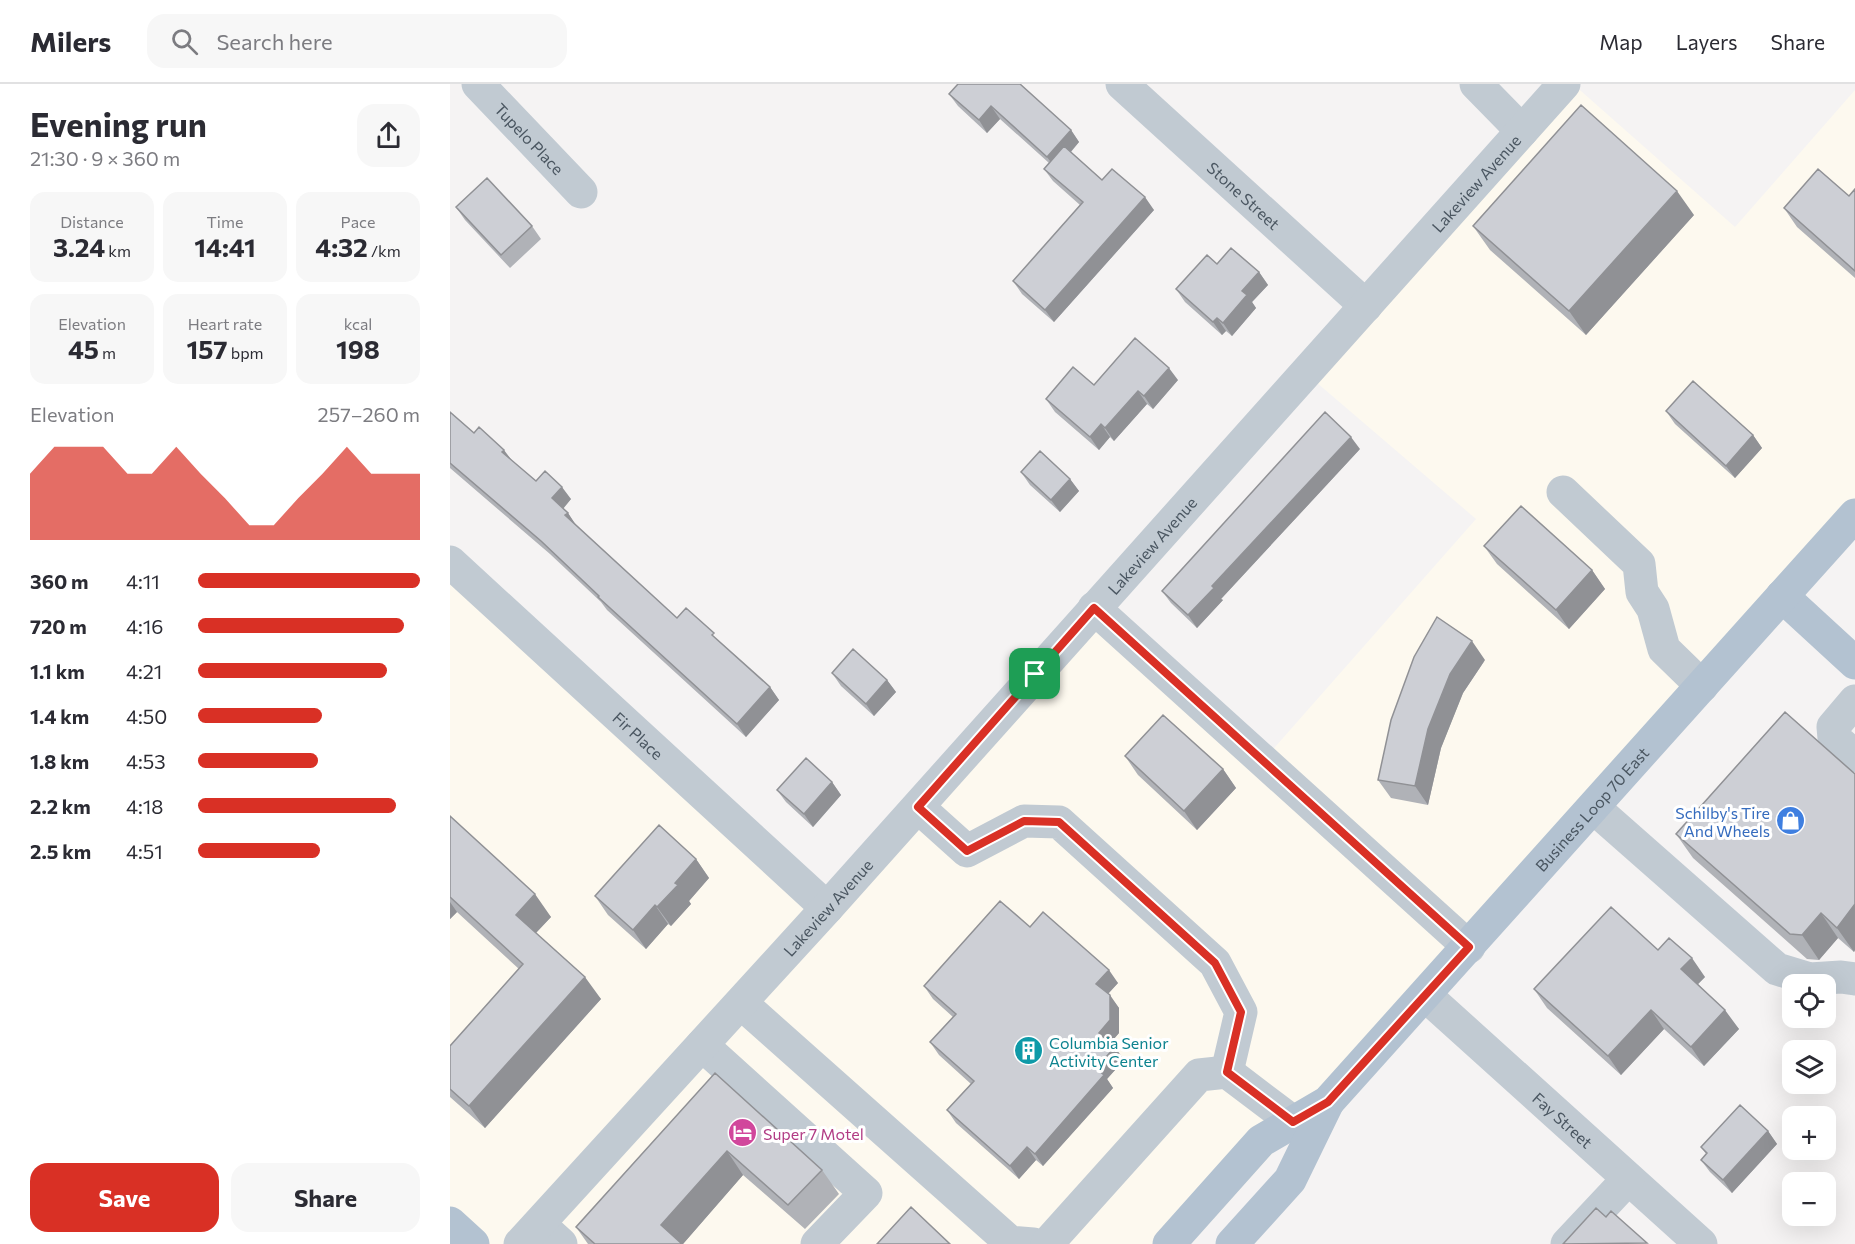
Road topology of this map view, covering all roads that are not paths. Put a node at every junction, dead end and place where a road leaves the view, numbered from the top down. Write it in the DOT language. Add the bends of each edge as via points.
graph roads {
  1 [pos="477,84"];
  2 [pos="1122,84"];
  3 [pos="1476,84"];
  4 [pos="1564,84"];
  5 [pos="1522,131"];
  6 [pos="581,192"];
  7 [pos="1366,306"];
  8 [pos="1563,492"];
  9 [pos="1855,515"];
  10 [pos="450,562"];
  11 [pos="1782,596"];
  12 [pos="1094,608"];
  13 [pos="1855,663"];
  14 [pos="1702,686"];
  15 [pos="1855,701"];
  16 [pos="1855,756"];
  17 [pos="918,807"];
  18 [pos="1594,807"];
  19 [pos="827,908"];
  20 [pos="1469,947"];
  21 [pos="1855,979"];
  22 [pos="1425,995"];
  23 [pos="741,1003"];
  24 [pos="702,1045"];
  25 [pos="1227,1072"];
  26 [pos="1328,1102"];
  27 [pos="1293,1122"];
  28 [pos="1628,1179"];
  29 [pos="450,1223"];
  30 [pos="540,1237"];
  31 [pos="473,1244"];
  32 [pos="817,1244"];
  33 [pos="1033,1244"];
  34 [pos="1047,1244"];
  35 [pos="1169,1244"];
  36 [pos="1232,1244"];
  37 [pos="1567,1244"];
  38 [pos="1701,1244"];
  1 -- 6 [label="street, Tupelo Place"];
  2 -- 7 [label="street, Stone Street"];
  3 -- 5 [label="street"];
  4 -- 5 [label="street, Lakeview Avenue"];
  5 -- 7 [label="street, Lakeview Avenue"];
  7 -- 12 [label="street, Lakeview Avenue"];
  8 -- 14 [label="street" via="1639,564 1642,592 1653,609 1664,649"];
  9 -- 11 [label="main road, Business Loop 70 East"];
  10 -- 19 [label="street, Fir Place"];
  11 -- 13 [label="main road"];
  11 -- 14 [label="main road, Business Loop 70 East"];
  12 -- 17 [label="street, Lakeview Avenue"];
  12 -- 20 [label="street"];
  14 -- 18 [label="main road, Business Loop 70 East"];
  15 -- 16 [label="street" via="1833,727 1834,738"];
  17 -- 19 [label="street, Lakeview Avenue"];
  17 -- 25 [label="street" via="967,851 1024,821 1059,822 1215,963 1241,1012"];
  18 -- 20 [label="main road, Business Loop 70 East"];
  18 -- 21 [label="street" via="1777,969 1810,979"];
  19 -- 23 [label="street, Lakeview Avenue"];
  20 -- 22 [label="main road, Business Loop 70 East"];
  22 -- 26 [label="main road, Business Loop 70 East"];
  22 -- 28 [label="street, Fay Street"];
  23 -- 24 [label="street, Lakeview Avenue"];
  23 -- 33 [label="street" via="1010,1242"];
  24 -- 30 [label="street, Lakeview Avenue"];
  24 -- 32 [label="street" via="866,1193"];
  25 -- 27 [label="street"];
  25 -- 34 [label="street" via="1199,1076"];
  26 -- 27 [label="main road, Business Loop 70 East"];
  26 -- 36 [label="main road, Business Loop 70 East" via="1290,1180"];
  27 -- 35 [label="main road, Business Loop 70 East" via="1261,1141"];
  28 -- 37 [label="street"];
  28 -- 38 [label="street, Fay Street"];
  29 -- 31 [label="main road"];
}
